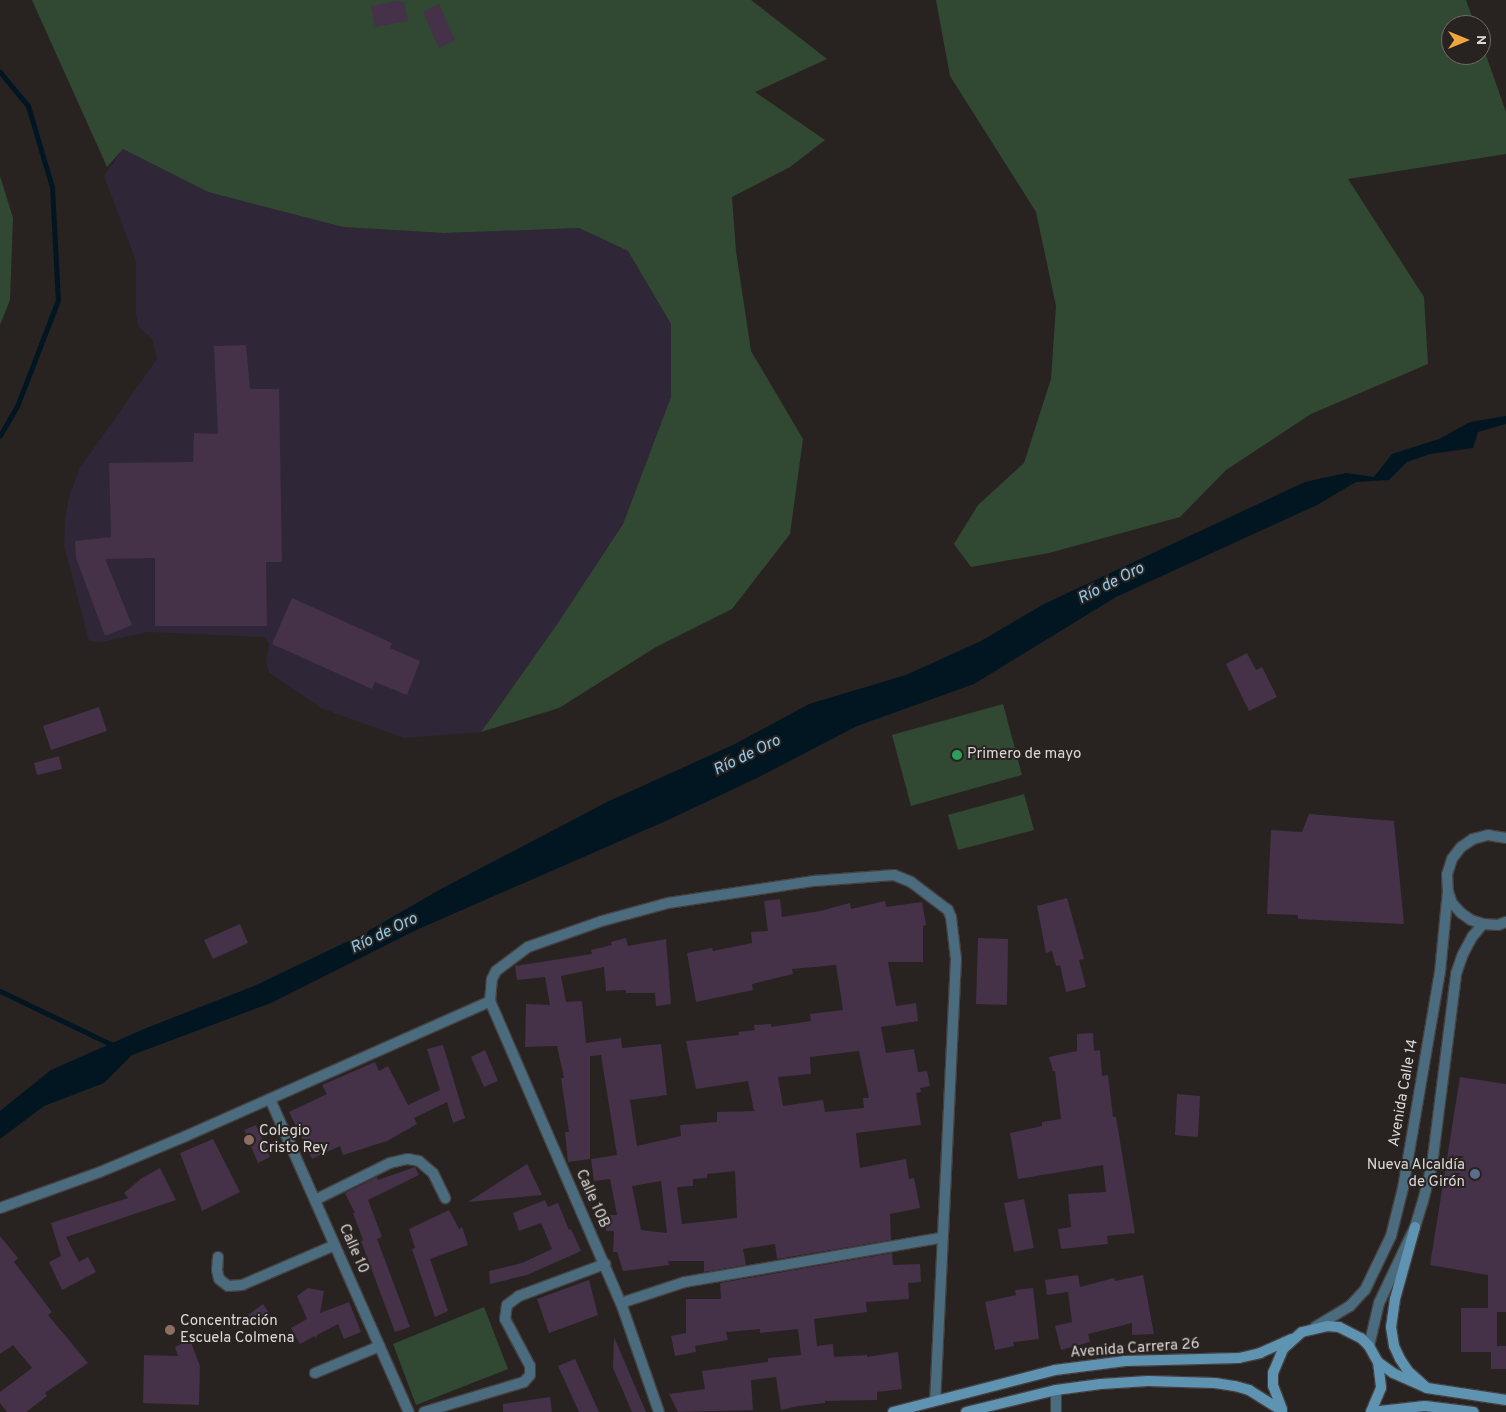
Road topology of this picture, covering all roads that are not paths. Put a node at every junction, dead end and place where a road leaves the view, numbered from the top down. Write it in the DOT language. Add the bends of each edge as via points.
graph roads {
  1 [pos="1506,838"];
  2 [pos="1448,891"];
  3 [pos="1506,922"];
  4 [pos="1483,924"];
  5 [pos="490,1001"];
  6 [pos="270,1099"];
  7 [pos="445,1198"];
  8 [pos="315,1200"];
  9 [pos="0,1208"];
  10 [pos="1415,1227"];
  11 [pos="941,1238"];
  12 [pos="335,1246"];
  13 [pos="218,1257"];
  14 [pos="605,1264"];
  15 [pos="621,1303"];
  16 [pos="1315,1327"];
  17 [pos="1292,1339"];
  18 [pos="380,1346"];
  19 [pos="1369,1346"];
  20 [pos="1378,1362"];
  21 [pos="315,1373"];
  22 [pos="1427,1388"];
  23 [pos="1056,1390"];
  24 [pos="935,1400"];
  25 [pos="1506,1400"];
  26 [pos="1283,1411"];
  27 [pos="409,1412"];
  28 [pos="424,1412"];
  29 [pos="658,1412"];
  30 [pos="893,1412"];
  31 [pos="966,1412"];
  32 [pos="1056,1412"];
  33 [pos="1371,1412"];
  34 [pos="1474,1412"];
  1 -- 2 [label="street, Avenida Calle 14" via="1488,835 1460,847 1447,874"];
  2 -- 4 [label="street" via="1460,913"];
  2 -- 16 [label="street, Avenida Calle 14" via="1440,972 1403,1188 1391,1236 1365,1290 1350,1306"];
  3 -- 4 [label="street"];
  4 -- 10 [label="street" via="1472,937 1456,974 1432,1165"];
  5 -- 6 [label="street"];
  5 -- 11 [label="street" via="496,971 517,953 602,922 668,903 884,874 911,882 948,910 956,959"];
  5 -- 14 [label="street, Calle 10B"];
  6 -- 8 [label="street, Calle 10"];
  6 -- 9 [label="street" via="100,1172"];
  7 -- 8 [label="street" via="433,1173 419,1161 408,1159 390,1163"];
  8 -- 12 [label="street, Calle 10"];
  10 -- 19 [label="street" via="1379,1303"];
  10 -- 22 [label="main road" via="1395,1299 1391,1327 1400,1359"];
  11 -- 15 [label="street" via="685,1282"];
  11 -- 24 [label="street"];
  12 -- 13 [label="street" via="242,1285 228,1286 219,1280"];
  12 -- 18 [label="street, Calle 10"];
  14 -- 15 [label="street, Calle 10B"];
  14 -- 28 [label="street" via="519,1296 506,1305 504,1319 530,1366 530,1375 524,1382"];
  15 -- 29 [label="street, Calle 10B"];
  16 -- 17 [label="main road, Avenida Carrera 26"];
  16 -- 19 [label="main road" via="1339,1327"];
  17 -- 24 [label="main road, Avenida Carrera 26" via="1239,1358 1125,1361 1055,1370"];
  17 -- 26 [label="main road" via="1283,1349 1273,1373 1273,1386"];
  18 -- 21 [label="street"];
  18 -- 27 [label="street, Calle 10"];
  19 -- 20 [label="main road"];
  20 -- 22 [label="main road" via="1393,1373"];
  20 -- 33 [label="main road" via="1381,1388"];
  22 -- 25 [label="main road"];
  23 -- 26 [label="main road" via="1100,1384 1215,1382 1249,1390"];
  23 -- 31 [label="main road"];
  23 -- 32 [label="street"];
  24 -- 30 [label="main road, Avenida Carrera 26"];
  33 -- 34 [label="main road" via="1425,1406"];
}
